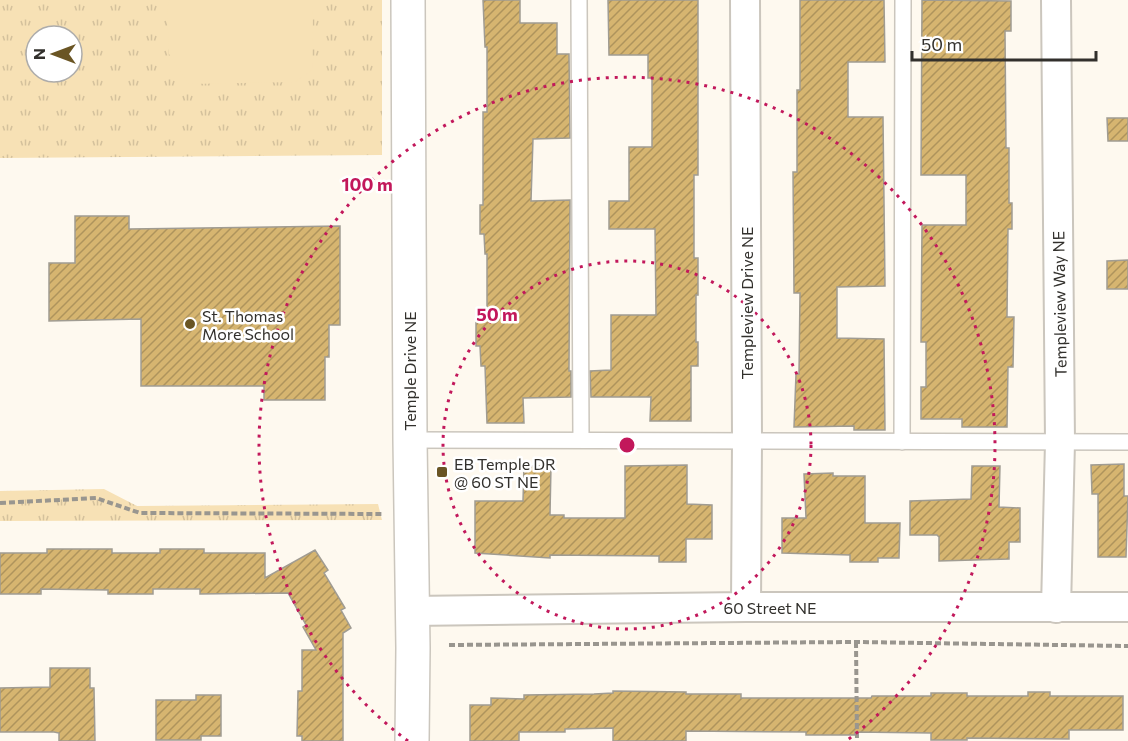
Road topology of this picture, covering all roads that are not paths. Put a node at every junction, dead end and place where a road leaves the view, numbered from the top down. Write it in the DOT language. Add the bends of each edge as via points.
graph roads {
  1 [pos="408,0"];
  2 [pos="579,0"];
  3 [pos="745,0"];
  4 [pos="903,0"];
  5 [pos="1056,0"];
  6 [pos="410,440"];
  7 [pos="581,440"];
  8 [pos="747,440"];
  9 [pos="902,442"];
  10 [pos="1060,442"];
  11 [pos="1128,442"];
  12 [pos="746,607"];
  13 [pos="1056,608"];
  14 [pos="1128,608"];
  15 [pos="411,611"];
  16 [pos="412,741"];
  1 -- 6 [label="street, Temple Drive NE"];
  2 -- 7 [label="lane"];
  3 -- 8 [label="street, Templeview Drive NE"];
  4 -- 9 [label="lane"];
  5 -- 10 [label="street, Templeview Way NE"];
  6 -- 7 [label="lane"];
  6 -- 15 [label="street, Temple Drive NE"];
  7 -- 8 [label="lane"];
  8 -- 9 [label="lane"];
  8 -- 12 [label="street, Templeview Drive NE"];
  9 -- 10 [label="lane"];
  10 -- 11 [label="lane"];
  10 -- 13 [label="street, Templeview Way NE"];
  12 -- 13 [label="street, 60 Street NE"];
  12 -- 15 [label="street, 60 Street NE"];
  13 -- 14 [label="street, 60 Street NE"];
  15 -- 16 [label="street, Temple Drive NE"];
}
